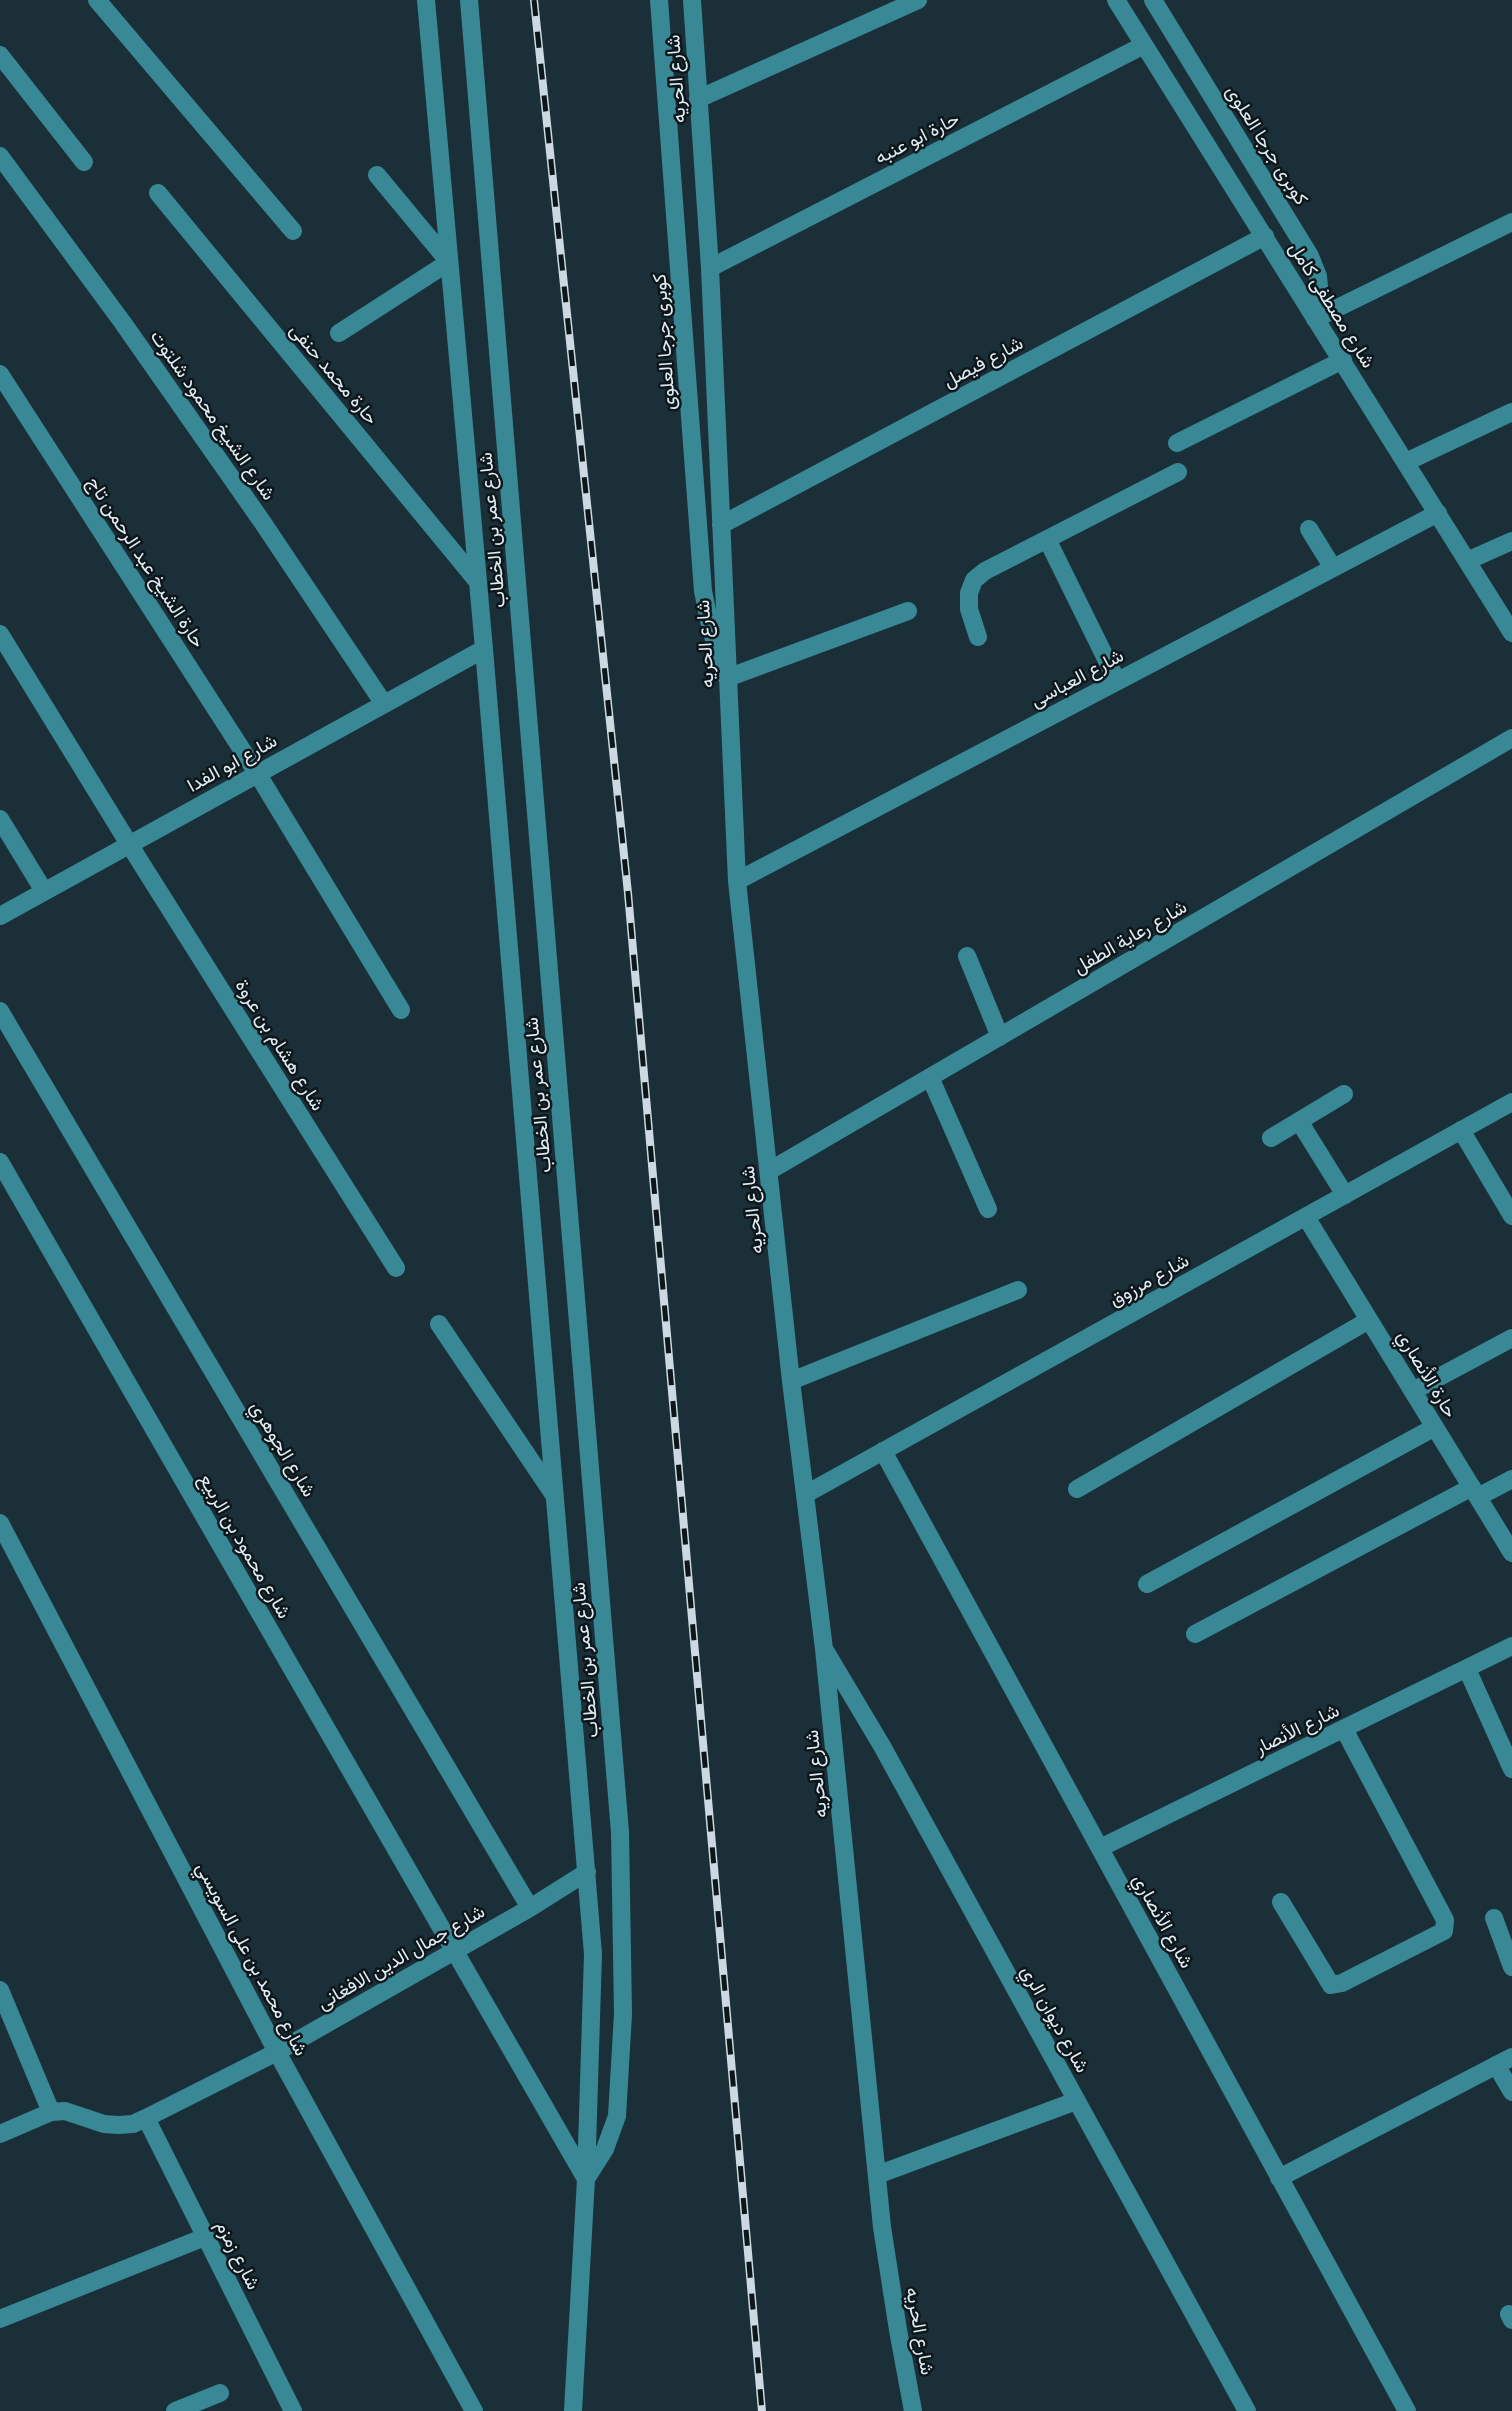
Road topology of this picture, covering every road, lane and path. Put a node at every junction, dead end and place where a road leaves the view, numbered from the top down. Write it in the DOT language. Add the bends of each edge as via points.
graph roads {
  1 [pos="97,0"];
  2 [pos="426,0"];
  3 [pos="469,0"];
  4 [pos="659,0"];
  5 [pos="692,0"];
  6 [pos="918,0"];
  7 [pos="1116,0"];
  8 [pos="1153,0"];
  9 [pos="1144,46"];
  10 [pos="0,55"];
  11 [pos="698,99"];
  12 [pos="0,156"];
  13 [pos="83,163"];
  14 [pos="377,175"];
  15 [pos="158,193"];
  16 [pos="1512,222"];
  17 [pos="293,232"];
  18 [pos="1265,236"];
  19 [pos="449,262"];
  20 [pos="710,268"];
  21 [pos="1315,319"];
  22 [pos="339,333"];
  23 [pos="1343,360"];
  24 [pos="0,374"];
  25 [pos="1512,412"];
  26 [pos="1177,443"];
  27 [pos="1406,462"];
  28 [pos="1178,472"];
  29 [pos="1438,513"];
  30 [pos="721,525"];
  31 [pos="1309,529"];
  32 [pos="1047,539"];
  33 [pos="1512,541"];
  34 [pos="1467,561"];
  35 [pos="1333,568"];
  36 [pos="478,582"];
  37 [pos="908,611"];
  38 [pos="1512,633"];
  39 [pos="0,634"];
  40 [pos="978,637"];
  41 [pos="484,649"];
  42 [pos="727,678"];
  43 [pos="1117,681"];
  44 [pos="384,704"];
  45 [pos="1512,738"];
  46 [pos="257,773"];
  47 [pos="0,819"];
  48 [pos="129,844"];
  49 [pos="737,881"];
  50 [pos="44,891"];
  51 [pos="0,916"];
  52 [pos="967,956"];
  53 [pos="401,1010"];
  54 [pos="0,1011"];
  55 [pos="1000,1037"];
  56 [pos="930,1077"];
  57 [pos="1344,1094"];
  58 [pos="1512,1102"];
  59 [pos="1299,1121"];
  60 [pos="1461,1130"];
  61 [pos="1271,1138"];
  62 [pos="0,1162"];
  63 [pos="769,1171"];
  64 [pos="1345,1195"];
  65 [pos="988,1209"];
  66 [pos="1512,1216"];
  67 [pos="1306,1217"];
  68 [pos="396,1268"];
  69 [pos="1018,1290"];
  70 [pos="1370,1320"];
  71 [pos="439,1324"];
  72 [pos="1512,1338"];
  73 [pos="791,1381"];
  74 [pos="1413,1391"];
  75 [pos="1435,1427"];
  76 [pos="883,1451"];
  77 [pos="1512,1479"];
  78 [pos="1077,1489"];
  79 [pos="1475,1492"];
  80 [pos="806,1494"];
  81 [pos="556,1498"];
  82 [pos="0,1523"];
  83 [pos="1512,1553"];
  84 [pos="1147,1584"];
  85 [pos="1195,1634"];
  86 [pos="1512,1646"];
  87 [pos="824,1649"];
  88 [pos="1467,1669"];
  89 [pos="1344,1729"];
  90 [pos="1512,1769"];
  91 [pos="1100,1848"];
  92 [pos="587,1871"];
  93 [pos="1281,1902"];
  94 [pos="530,1908"];
  95 [pos="1494,1918"];
  96 [pos="454,1951"];
  97 [pos="1512,1967"];
  98 [pos="0,1990"];
  99 [pos="277,2052"];
  100 [pos="1504,2061"];
  101 [pos="1512,2092"];
  102 [pos="1076,2101"];
  103 [pos="51,2112"];
  104 [pos="146,2118"];
  105 [pos="0,2134"];
  106 [pos="877,2175"];
  107 [pos="1279,2178"];
  108 [pos="586,2179"];
  109 [pos="205,2237"];
  110 [pos="0,2319"];
  111 [pos="220,2393"];
  112 [pos="175,2411"];
  113 [pos="293,2411"];
  114 [pos="474,2411"];
  115 [pos="573,2411"];
  116 [pos="913,2411"];
  117 [pos="1247,2411"];
  118 [pos="1407,2411"];
  1 -- 17 [label="street"];
  2 -- 19 [label="street, شارع عمر بن الخطاب"];
  3 -- 108 [label="street, شارع عمر بن الخطاب" via="620,1832 623,1974 617,2116 605,2150"];
  4 -- 42 [label="street, كوبرى جرجا العلوى" via="703,591"];
  5 -- 11 [label="street, شارع الحريه"];
  6 -- 11 [label="street"];
  7 -- 9 [label="street, شارع مصطفى كامل"];
  8 -- 21 [label="street, كوبرى جرجا العلوى" via="1310,256 1320,299"];
  9 -- 18 [label="street, شارع مصطفى كامل"];
  9 -- 20 [label="street, حارة ابو عنبه"];
  10 -- 13 [label="street"];
  11 -- 20 [label="street, شارع الحريه"];
  12 -- 44 [label="street, شارع الشيخ محمود شلتوت" via="123,323"];
  14 -- 19 [label="street"];
  15 -- 36 [label="street, حارة محمد حنفى"];
  16 -- 21 [label="street"];
  18 -- 21 [label="street, شارع مصطفى كامل"];
  18 -- 30 [label="street, شارع فيصل"];
  19 -- 22 [label="street"];
  19 -- 36 [label="street, شارع عمر بن الخطاب"];
  20 -- 30 [label="street, شارع الحريه"];
  21 -- 23 [label="street, شارع مصطفى كامل"];
  23 -- 26 [label="street"];
  23 -- 27 [label="street, شارع مصطفى كامل"];
  24 -- 46 [label="street, حارة الشيخ عبد الرحمن تاج"];
  25 -- 27 [label="street"];
  27 -- 29 [label="street, شارع مصطفى كامل"];
  28 -- 32 [label="street"];
  29 -- 34 [label="street, شارع مصطفى كامل"];
  29 -- 35 [label="street, شارع العباسى"];
  30 -- 42 [label="street, شارع الحريه"];
  31 -- 35 [label="street"];
  32 -- 40 [label="street" via="974,580 969,609"];
  32 -- 43 [label="street"];
  33 -- 34 [label="street"];
  34 -- 38 [label="street, شارع مصطفى كامل"];
  35 -- 43 [label="street, شارع العباسى"];
  36 -- 41 [label="street, شارع عمر بن الخطاب"];
  37 -- 42 [label="street"];
  39 -- 48 [label="street, شارع هشام بن عروة"];
  41 -- 44 [label="street, شارع ابو الفدا"];
  41 -- 81 [label="street, شارع عمر بن الخطاب"];
  42 -- 49 [label="street, شارع الحريه"];
  43 -- 49 [label="street, شارع العباسى"];
  44 -- 46 [label="street, شارع ابو الفدا"];
  45 -- 55 [label="street, شارع رعاية الطفل"];
  46 -- 48 [label="street, شارع ابو الفدا"];
  46 -- 53 [label="street, حارة الشيخ عبد الرحمن تاج"];
  47 -- 50 [label="street"];
  48 -- 50 [label="street, شارع ابو الفدا"];
  48 -- 68 [label="street, شارع هشام بن عروة"];
  49 -- 63 [label="street, شارع الحريه"];
  50 -- 51 [label="street, شارع ابو الفدا"];
  52 -- 55 [label="street"];
  54 -- 94 [label="street, شارع الجوهري"];
  55 -- 56 [label="street, شارع رعاية الطفل"];
  56 -- 63 [label="street, شارع رعاية الطفل"];
  56 -- 65 [label="street"];
  57 -- 59 [label="street"];
  58 -- 60 [label="street, شارع مرزوق"];
  59 -- 61 [label="street"];
  59 -- 64 [label="street"];
  60 -- 64 [label="street, شارع مرزوق"];
  60 -- 66 [label="street"];
  62 -- 96 [label="street, شارع محمود بن الربيع"];
  63 -- 73 [label="street, شارع الحريه"];
  64 -- 67 [label="street, شارع مرزوق"];
  67 -- 70 [label="street, حارة الأنصاري"];
  67 -- 76 [label="street, شارع مرزوق"];
  69 -- 73 [label="street"];
  70 -- 74 [label="street, حارة الأنصاري"];
  70 -- 78 [label="street"];
  71 -- 81 [label="street"];
  72 -- 74 [label="street"];
  73 -- 80 [label="street, شارع الحريه"];
  74 -- 75 [label="street, حارة الأنصاري"];
  75 -- 79 [label="street, حارة الأنصاري"];
  75 -- 84 [label="street"];
  76 -- 80 [label="street, شارع مرزوق"];
  76 -- 91 [label="street, شارع الأنصاري"];
  77 -- 79 [label="street"];
  79 -- 83 [label="street, حارة الأنصاري"];
  79 -- 85 [label="street"];
  80 -- 87 [label="street, شارع الحريه"];
  81 -- 92 [label="street, شارع عمر بن الخطاب"];
  82 -- 99 [label="street, شارع محمد بن على السويسي"];
  86 -- 88 [label="street, شارع الأنصار"];
  87 -- 102 [label="street, شارع ديوان الري"];
  87 -- 106 [label="street, شارع الحريه"];
  88 -- 89 [label="street, شارع الأنصار"];
  88 -- 90 [label="street"];
  89 -- 91 [label="street, شارع الأنصار"];
  89 -- 93 [label="street" via="1445,1920 1444,1931 1331,1985"];
  91 -- 107 [label="street, شارع الأنصاري"];
  92 -- 94 [label="street, شارع جمال الدين الافغانى"];
  92 -- 108 [label="street, شارع عمر بن الخطاب" via="593,1954"];
  94 -- 96 [label="street, شارع جمال الدين الافغانى"];
  95 -- 97 [label="street"];
  96 -- 99 [label="street, شارع جمال الدين الافغانى"];
  96 -- 108 [label="street, شارع محمود بن الربيع"];
  98 -- 103 [label="street"];
  99 -- 104 [label="street, شارع جمال الدين الافغانى"];
  99 -- 114 [label="street, شارع محمد بن على السويسي"];
  100 -- 101 [label="street"];
  100 -- 107 [label="street"];
  102 -- 106 [label="street"];
  102 -- 117 [label="street, شارع ديوان الري"];
  103 -- 104 [label="street, شارع جمال الدين الافغانى" via="65,2111 118,2125"];
  103 -- 105 [label="street"];
  104 -- 109 [label="street, شارع زمزم"];
  106 -- 116 [label="street, شارع الحريه"];
  107 -- 118 [label="street, شارع الأنصاري"];
  108 -- 115 [label="street, شارع عمر بن الخطاب"];
  109 -- 110 [label="street"];
  109 -- 113 [label="street, شارع زمزم"];
  111 -- 112 [label="street"];
}
